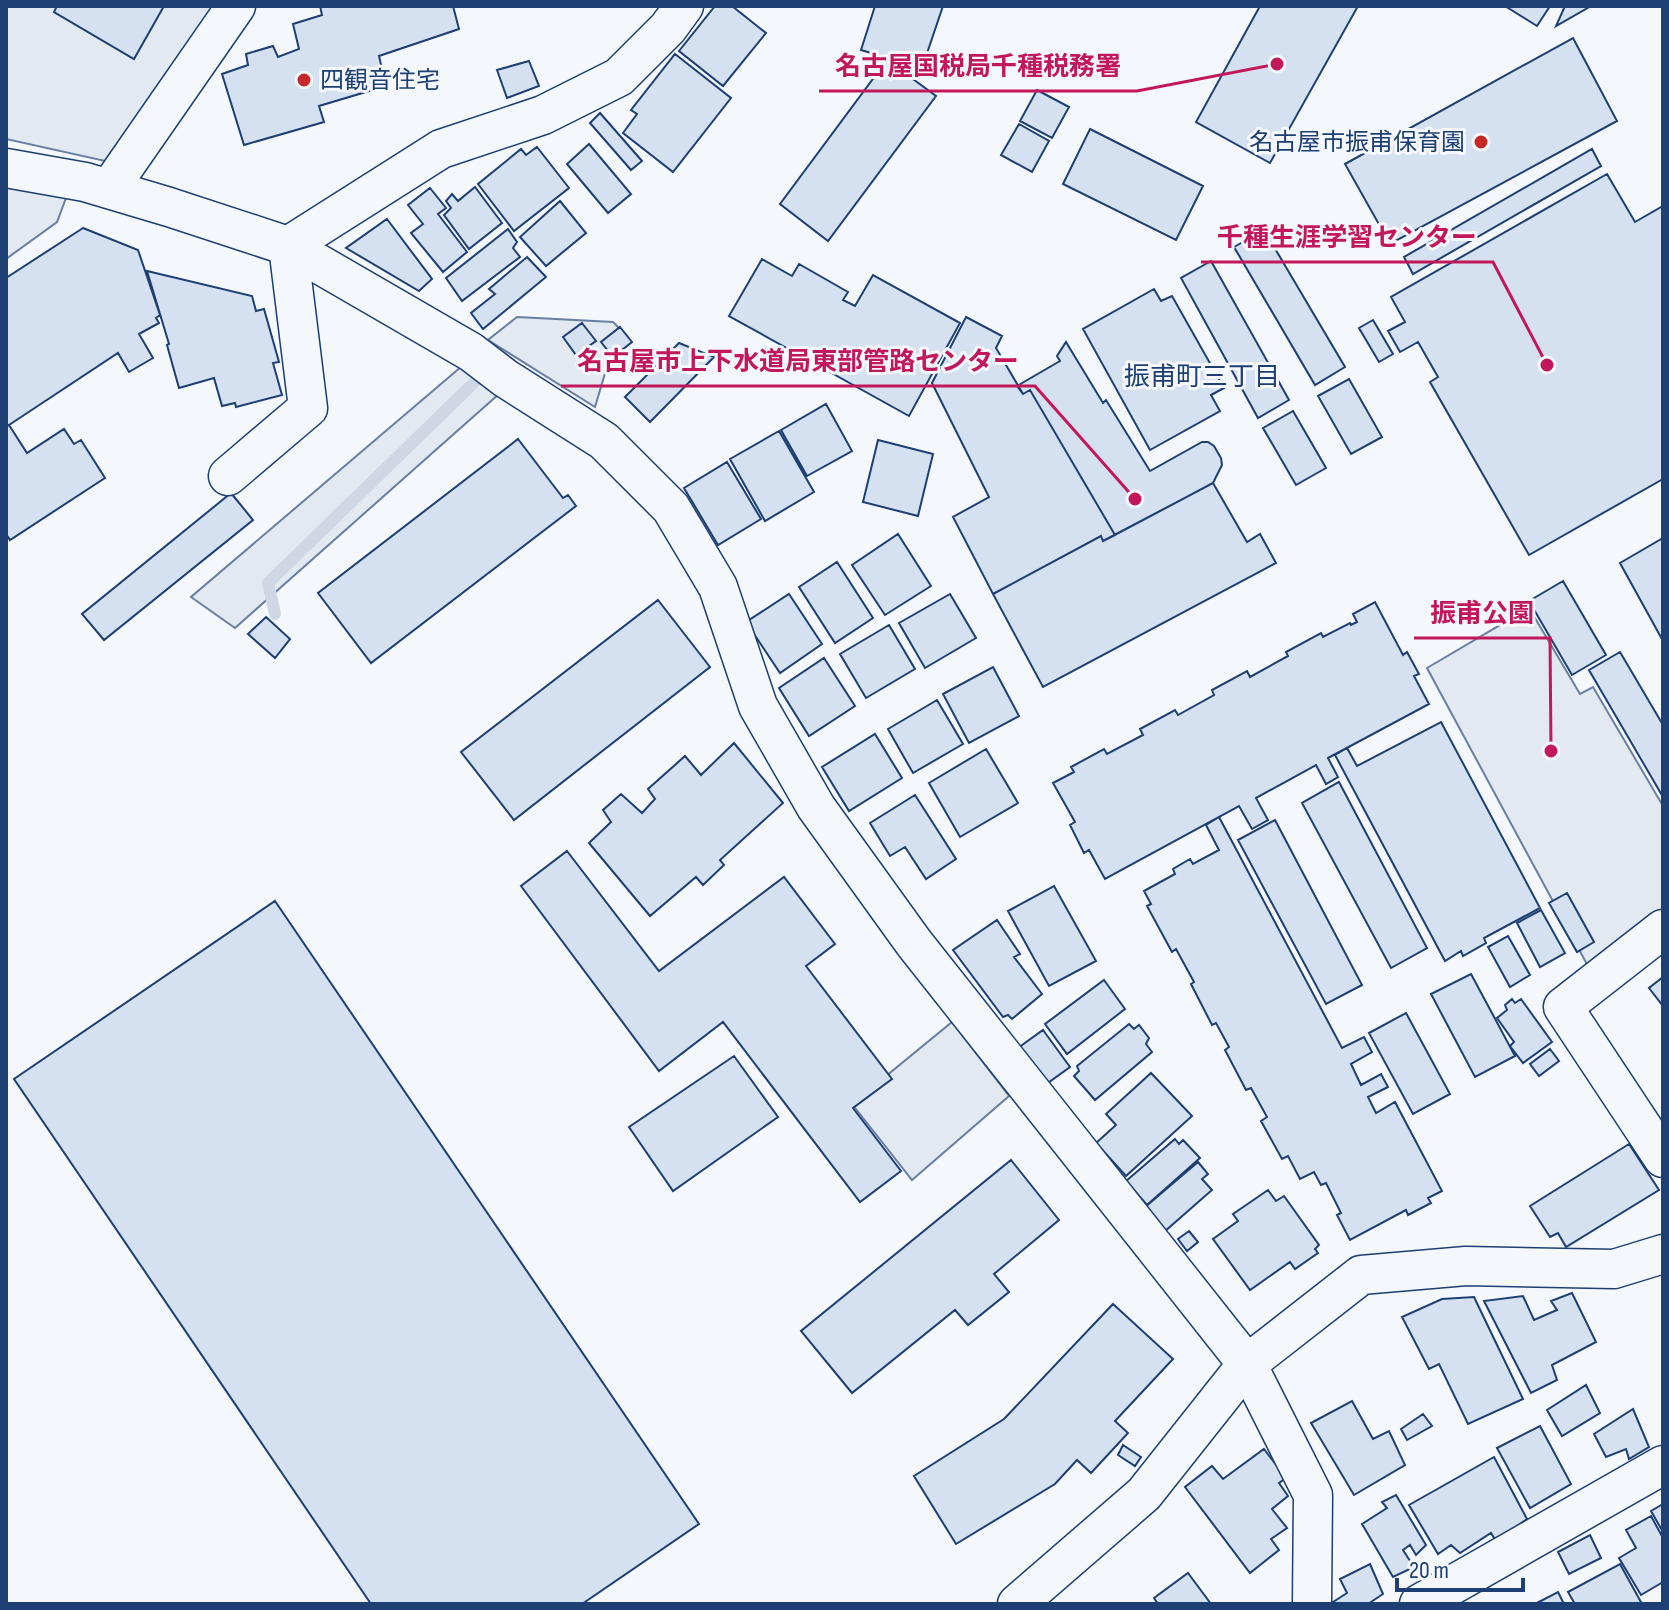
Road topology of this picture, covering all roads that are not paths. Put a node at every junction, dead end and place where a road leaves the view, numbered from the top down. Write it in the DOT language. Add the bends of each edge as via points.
graph roads {
  1 [pos="236,6"];
  2 [pos="684,6"];
  3 [pos="6,168"];
  4 [pos="109,189"];
  5 [pos="288,246"];
  6 [pos="228,476"];
  7 [pos="1663,929"];
  8 [pos="1663,1158"];
  9 [pos="1663,1254"];
  10 [pos="1247,1364"];
  11 [pos="1663,1465"];
  12 [pos="1017,1604"];
  13 [pos="1312,1604"];
  14 [pos="1419,1604"];
  1 -- 4 [label="street"];
  2 -- 5 [label="street" via="619,77 543,115 441,149"];
  3 -- 4 [label="street"];
  4 -- 5 [label="street"];
  5 -- 6 [label="street" via="308,408"];
  5 -- 10 [label="street" via="471,352 604,441 671,508 718,587 758,706 816,807 914,943"];
  7 -- 8 [label="street" via="1563,1007"];
  9 -- 10 [label="street" via="1614,1269 1466,1266 1361,1275"];
  10 -- 12 [label="street" via="1144,1494"];
  10 -- 13 [label="street" via="1313,1495"];
  11 -- 14 [label="street"];
}
